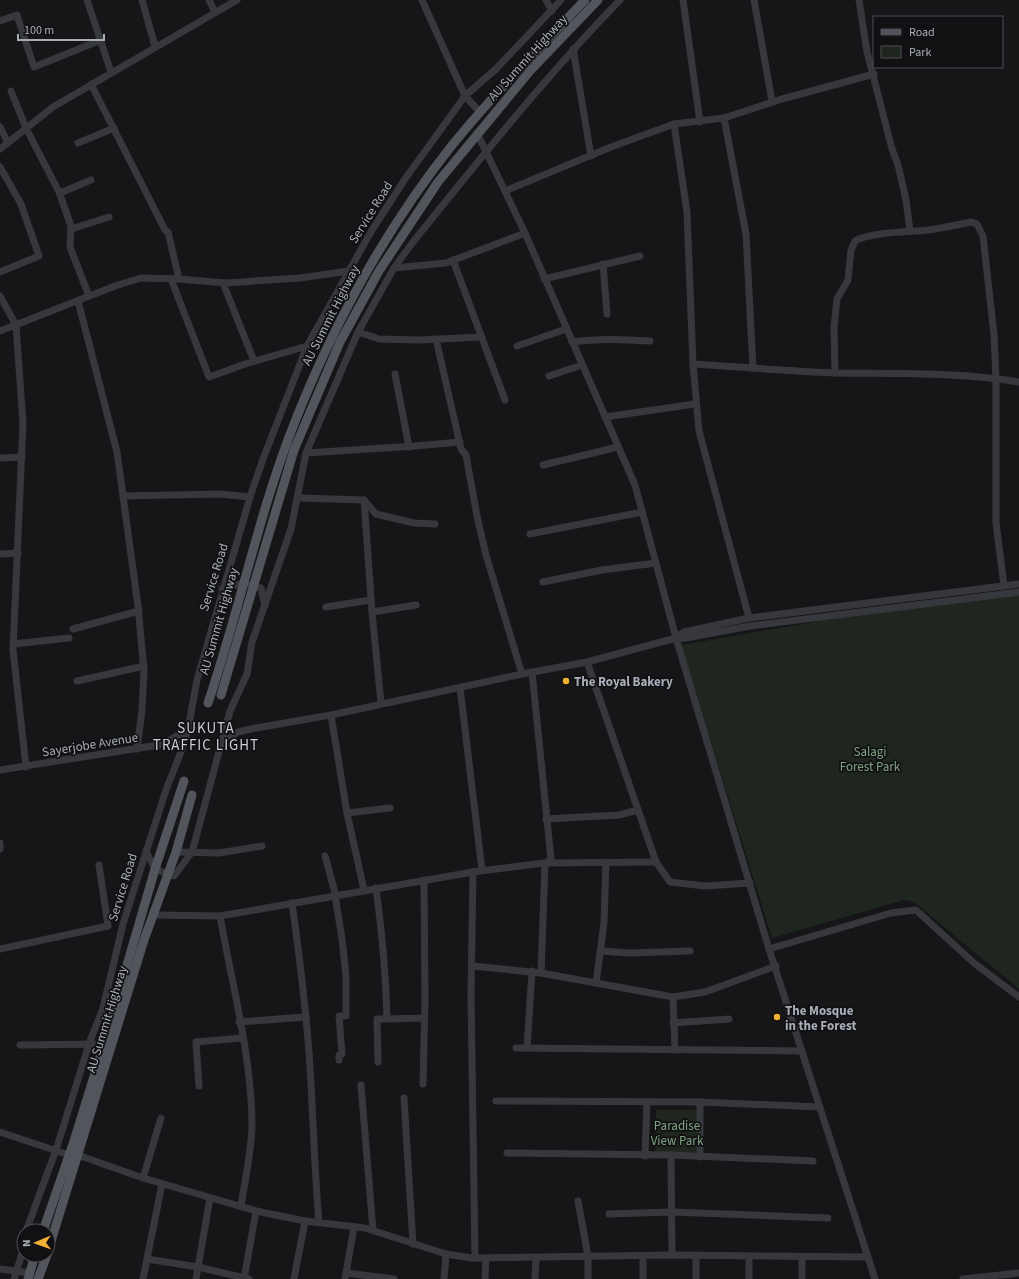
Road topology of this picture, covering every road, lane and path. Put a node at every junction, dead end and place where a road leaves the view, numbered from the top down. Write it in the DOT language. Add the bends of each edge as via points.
graph roads {
  1 [pos="87,0"];
  2 [pos="142,0"];
  3 [pos="209,0"];
  4 [pos="237,0"];
  5 [pos="422,0"];
  6 [pos="546,0"];
  7 [pos="561,0"];
  8 [pos="585,0"];
  9 [pos="598,0"];
  10 [pos="620,0"];
  11 [pos="683,0"];
  12 [pos="754,0"];
  13 [pos="859,0"];
  14 [pos="552,11"];
  15 [pos="215,12"];
  16 [pos="0,20"];
  17 [pos="101,40"];
  18 [pos="156,46"];
  19 [pos="573,49"];
  20 [pos="112,72"];
  21 [pos="874,74"];
  22 [pos="91,84"];
  23 [pos="11,91"];
  24 [pos="465,96"];
  25 [pos="772,101"];
  26 [pos="480,112"];
  27 [pos="724,118"];
  28 [pos="700,122"];
  29 [pos="674,124"];
  30 [pos="0,127"];
  31 [pos="26,128"];
  32 [pos="114,128"];
  33 [pos="477,133"];
  34 [pos="8,143"];
  35 [pos="78,143"];
  36 [pos="0,149"];
  37 [pos="487,151"];
  38 [pos="591,156"];
  39 [pos="0,167"];
  40 [pos="91,180"];
  41 [pos="505,191"];
  42 [pos="60,193"];
  43 [pos="109,217"];
  44 [pos="71,228"];
  45 [pos="910,231"];
  46 [pos="524,233"];
  47 [pos="640,256"];
  48 [pos="453,260"];
  49 [pos="604,264"];
  50 [pos="394,268"];
  51 [pos="349,271"];
  52 [pos="0,272"];
  53 [pos="171,279"];
  54 [pos="179,279"];
  55 [pos="544,279"];
  56 [pos="223,283"];
  57 [pos="0,296"];
  58 [pos="89,296"];
  59 [pos="78,301"];
  60 [pos="607,314"];
  61 [pos="16,325"];
  62 [pos="566,329"];
  63 [pos="0,331"];
  64 [pos="358,332"];
  65 [pos="482,337"];
  66 [pos="436,339"];
  67 [pos="572,342"];
  68 [pos="650,342"];
  69 [pos="307,346"];
  70 [pos="517,346"];
  71 [pos="254,361"];
  72 [pos="693,364"];
  73 [pos="582,365"];
  74 [pos="753,368"];
  75 [pos="835,373"];
  76 [pos="395,374"];
  77 [pos="549,376"];
  78 [pos="996,379"];
  79 [pos="1019,382"];
  80 [pos="505,400"];
  81 [pos="696,404"];
  82 [pos="605,417"];
  83 [pos="460,442"];
  84 [pos="409,447"];
  85 [pos="618,447"];
  86 [pos="306,453"];
  87 [pos="22,457"];
  88 [pos="0,458"];
  89 [pos="543,465"];
  90 [pos="123,496"];
  91 [pos="250,497"];
  92 [pos="299,498"];
  93 [pos="364,500"];
  94 [pos="642,512"];
  95 [pos="435,524"];
  96 [pos="530,534"];
  97 [pos="18,553"];
  98 [pos="0,554"];
  99 [pos="656,563"];
  100 [pos="543,582"];
  101 [pos="243,583"];
  102 [pos="1019,584"];
  103 [pos="255,586"];
  104 [pos="1004,586"];
  105 [pos="222,589"];
  106 [pos="1019,592"];
  107 [pos="371,600"];
  108 [pos="416,605"];
  109 [pos="265,607"];
  110 [pos="326,607"];
  111 [pos="139,611"];
  112 [pos="372,612"];
  113 [pos="749,618"];
  114 [pos="73,629"];
  115 [pos="69,638"];
  116 [pos="676,638"];
  117 [pos="13,644"];
  118 [pos="587,662"];
  119 [pos="144,666"];
  120 [pos="532,672"];
  121 [pos="522,674"];
  122 [pos="77,681"];
  123 [pos="460,688"];
  124 [pos="221,695"];
  125 [pos="208,703"];
  126 [pos="382,703"];
  127 [pos="331,715"];
  128 [pos="188,729"];
  129 [pos="224,730"];
  130 [pos="238,732"];
  131 [pos="165,744"];
  132 [pos="184,744"];
  133 [pos="220,745"];
  134 [pos="137,749"];
  135 [pos="26,766"];
  136 [pos="0,770"];
  137 [pos="184,781"];
  138 [pos="192,795"];
  139 [pos="390,808"];
  140 [pos="638,810"];
  141 [pos="347,813"];
  142 [pos="546,819"];
  143 [pos="0,843"];
  144 [pos="262,846"];
  145 [pos="0,850"];
  146 [pos="146,851"];
  147 [pos="176,852"];
  148 [pos="192,852"];
  149 [pos="325,856"];
  150 [pos="606,862"];
  151 [pos="656,862"];
  152 [pos="547,863"];
  153 [pos="99,865"];
  154 [pos="155,869"];
  155 [pos="482,870"];
  156 [pos="473,872"];
  157 [pos="168,874"];
  158 [pos="424,880"];
  159 [pos="750,883"];
  160 [pos="376,888"];
  161 [pos="364,890"];
  162 [pos="334,896"];
  163 [pos="292,903"];
  164 [pos="154,915"];
  165 [pos="220,916"];
  166 [pos="0,949"];
  167 [pos="769,949"];
  168 [pos="601,950"];
  169 [pos="690,951"];
  170 [pos="472,966"];
  171 [pos="776,966"];
  172 [pos="532,971"];
  173 [pos="541,972"];
  174 [pos="596,983"];
  175 [pos="673,997"];
  176 [pos="1019,997"];
  177 [pos="306,1017"];
  178 [pos="424,1018"];
  179 [pos="387,1019"];
  180 [pos="729,1019"];
  181 [pos="239,1022"];
  182 [pos="673,1023"];
  183 [pos="243,1038"];
  184 [pos="89,1044"];
  185 [pos="104,1044"];
  186 [pos="20,1045"];
  187 [pos="516,1048"];
  188 [pos="528,1048"];
  189 [pos="675,1050"];
  190 [pos="802,1051"];
  191 [pos="339,1060"];
  192 [pos="378,1062"];
  193 [pos="423,1084"];
  194 [pos="361,1085"];
  195 [pos="199,1086"];
  196 [pos="404,1098"];
  197 [pos="496,1101"];
  198 [pos="647,1102"];
  199 [pos="700,1102"];
  200 [pos="819,1107"];
  201 [pos="161,1118"];
  202 [pos="0,1132"];
  203 [pos="56,1150"];
  204 [pos="507,1153"];
  205 [pos="74,1155"];
  206 [pos="671,1155"];
  207 [pos="645,1156"];
  208 [pos="700,1157"];
  209 [pos="813,1161"];
  210 [pos="143,1178"];
  211 [pos="162,1184"];
  212 [pos="210,1198"];
  213 [pos="578,1201"];
  214 [pos="241,1206"];
  215 [pos="256,1211"];
  216 [pos="672,1212"];
  217 [pos="609,1214"];
  218 [pos="828,1218"];
  219 [pos="305,1221"];
  220 [pos="319,1222"];
  221 [pos="29,1223"];
  222 [pos="46,1223"];
  223 [pos="56,1223"];
  224 [pos="354,1227"];
  225 [pos="372,1230"];
  226 [pos="413,1244"];
  227 [pos="446,1254"];
  228 [pos="672,1255"];
  229 [pos="696,1255"];
  230 [pos="588,1256"];
  231 [pos="643,1256"];
  232 [pos="750,1256"];
  233 [pos="802,1257"];
  234 [pos="868,1257"];
  235 [pos="475,1258"];
  236 [pos="486,1258"];
  237 [pos="536,1258"];
  238 [pos="147,1259"];
  239 [pos="19,1263"];
  240 [pos="33,1263"];
  241 [pos="44,1263"];
  242 [pos="198,1267"];
  243 [pos="0,1269"];
  244 [pos="17,1270"];
  245 [pos="1019,1273"];
  246 [pos="29,1276"];
  247 [pos="346,1276"];
  248 [pos="14,1279"];
  249 [pos="38,1279"];
  250 [pos="144,1279"];
  251 [pos="196,1279"];
  252 [pos="246,1279"];
  253 [pos="294,1279"];
  254 [pos="394,1279"];
  255 [pos="444,1279"];
  256 [pos="485,1279"];
  257 [pos="535,1279"];
  258 [pos="588,1279"];
  259 [pos="643,1279"];
  260 [pos="696,1279"];
  261 [pos="749,1279"];
  262 [pos="802,1279"];
  263 [pos="875,1279"];
  264 [pos="963,1279"];
  1 -- 17 [label="street"];
  2 -- 18 [label="street"];
  3 -- 15 [label="street"];
  4 -- 15 [label="street"];
  5 -- 24 [label="street"];
  6 -- 14 [label="street"];
  7 -- 14 [label="street, Service Road"];
  8 -- 26 [label="main road, AU Summit Highway"];
  9 -- 33 [label="main road, AU Summit Highway" via="530,71"];
  10 -- 19 [label="street"];
  11 -- 28 [label="street"];
  12 -- 25 [label="street"];
  13 -- 21 [label="street" via="867,52"];
  14 -- 24 [label="street, Service Road" via="496,69"];
  15 -- 18 [label="street"];
  16 -- 17 [label="street" via="16,15 34,67"];
  17 -- 20 [label="street"];
  18 -- 20 [label="street"];
  19 -- 37 [label="street"];
  19 -- 38 [label="street"];
  20 -- 22 [label="street"];
  21 -- 25 [label="street"];
  21 -- 45 [label="street" via="885,125 898,165"];
  22 -- 31 [label="street" via="52,107"];
  22 -- 32 [label="street"];
  23 -- 31 [label="street"];
  24 -- 26 [label="street"];
  24 -- 51 [label="street, Service Road" via="405,179"];
  25 -- 27 [label="street"];
  26 -- 101 [label="main road, AU Summit Highway" via="409,205 368,269 330,339 284,451"];
  27 -- 28 [label="street"];
  27 -- 74 [label="street" via="746,234"];
  28 -- 29 [label="street"];
  29 -- 38 [label="street"];
  29 -- 72 [label="street" via="687,212"];
  30 -- 34 [label="street"];
  31 -- 34 [label="street"];
  31 -- 42 [label="street"];
  32 -- 35 [label="street"];
  32 -- 54 [label="street" via="168,232"];
  33 -- 37 [label="street"];
  33 -- 103 [label="main road, AU Summit Highway" via="418,210 379,271 340,342 294,450 257,569"];
  34 -- 36 [label="street"];
  37 -- 41 [label="street"];
  37 -- 50 [label="street"];
  38 -- 41 [label="street"];
  39 -- 52 [label="street" via="21,204 39,256"];
  40 -- 42 [label="street"];
  41 -- 46 [label="street"];
  42 -- 44 [label="street"];
  43 -- 44 [label="street"];
  44 -- 58 [label="street" via="70,247"];
  45 -- 75 [label="street" via="858,239 852,245 848,280 839,293 836,307"];
  45 -- 78 [label="street" via="971,222 977,224 980,229 986,259"];
  46 -- 48 [label="street"];
  46 -- 55 [label="street"];
  47 -- 49 [label="street"];
  48 -- 50 [label="street" via="446,263"];
  48 -- 65 [label="street"];
  49 -- 55 [label="street"];
  49 -- 60 [label="street"];
  50 -- 64 [label="street"];
  51 -- 56 [label="street" via="300,278"];
  51 -- 69 [label="street, Service Road"];
  53 -- 54 [label="street"];
  53 -- 58 [label="street" via="141,278"];
  53 -- 71 [label="street" via="209,377"];
  54 -- 56 [label="street"];
  55 -- 62 [label="street"];
  56 -- 71 [label="street"];
  57 -- 61 [label="street"];
  58 -- 59 [label="street"];
  59 -- 61 [label="street"];
  59 -- 90 [label="street" via="116,452"];
  61 -- 63 [label="street"];
  61 -- 87 [label="street" via="23,423"];
  62 -- 67 [label="street"];
  62 -- 70 [label="street"];
  64 -- 66 [label="street" via="379,339"];
  64 -- 86 [label="street"];
  65 -- 66 [label="street"];
  65 -- 80 [label="street"];
  66 -- 83 [label="street"];
  67 -- 68 [label="street" via="600,339"];
  67 -- 73 [label="street"];
  69 -- 71 [label="street"];
  69 -- 91 [label="street, Service Road"];
  72 -- 74 [label="street"];
  72 -- 81 [label="street"];
  73 -- 77 [label="street"];
  73 -- 82 [label="street"];
  74 -- 75 [label="street"];
  75 -- 78 [label="street" via="897,373"];
  76 -- 84 [label="street"];
  78 -- 79 [label="street"];
  78 -- 104 [label="street" via="996,523"];
  81 -- 82 [label="street"];
  81 -- 113 [label="street" via="699,431"];
  82 -- 85 [label="street"];
  83 -- 84 [label="street"];
  83 -- 121 [label="street" via="466,454 486,555"];
  84 -- 86 [label="street"];
  85 -- 89 [label="street"];
  85 -- 94 [label="street" via="635,485"];
  86 -- 92 [label="street"];
  87 -- 88 [label="street"];
  87 -- 97 [label="street"];
  90 -- 91 [label="street" via="220,494"];
  90 -- 111 [label="street"];
  91 -- 105 [label="street, Service Road"];
  92 -- 93 [label="street"];
  92 -- 109 [label="street"];
  93 -- 95 [label="street" via="376,514 414,523"];
  93 -- 107 [label="street"];
  94 -- 96 [label="street"];
  94 -- 99 [label="street"];
  97 -- 98 [label="street"];
  97 -- 117 [label="street"];
  99 -- 100 [label="street" via="602,570"];
  99 -- 116 [label="street"];
  101 -- 103 [label="street"];
  101 -- 105 [label="street"];
  101 -- 125 [label="main road, AU Summit Highway"];
  102 -- 104 [label="street"];
  103 -- 109 [label="street" via="261,588"];
  103 -- 124 [label="main road, AU Summit Highway"];
  104 -- 113 [label="street"];
  105 -- 128 [label="street, Service Road" via="197,680"];
  106 -- 116 [label="street" via="750,626"];
  107 -- 110 [label="street"];
  107 -- 112 [label="street"];
  108 -- 112 [label="street"];
  109 -- 129 [label="street" via="252,642 247,674 230,710"];
  111 -- 114 [label="street"];
  111 -- 119 [label="street"];
  112 -- 126 [label="street"];
  113 -- 116 [label="street" via="684,632"];
  115 -- 117 [label="street"];
  116 -- 118 [label="street"];
  116 -- 159 [label="street"];
  117 -- 135 [label="street"];
  118 -- 120 [label="street"];
  118 -- 140 [label="street"];
  119 -- 122 [label="street"];
  119 -- 134 [label="street"];
  120 -- 121 [label="street"];
  120 -- 142 [label="street"];
  121 -- 123 [label="street"];
  123 -- 126 [label="street"];
  123 -- 155 [label="street"];
  126 -- 127 [label="street"];
  127 -- 130 [label="street"];
  127 -- 141 [label="street"];
  128 -- 131 [label="street"];
  128 -- 132 [label="street, Service Road"];
  129 -- 130 [label="street"];
  129 -- 133 [label="street"];
  130 -- 133 [label="street"];
  131 -- 132 [label="street, Sayerjobe Avenue"];
  131 -- 134 [label="street, Sayerjobe Avenue"];
  132 -- 146 [label="street, Service Road"];
  133 -- 148 [label="street"];
  134 -- 135 [label="street, Sayerjobe Avenue"];
  135 -- 136 [label="street, Sayerjobe Avenue"];
  137 -- 154 [label="main road, AU Summit Highway"];
  138 -- 147 [label="main road, AU Summit Highway"];
  139 -- 141 [label="street"];
  140 -- 142 [label="street" via="619,815"];
  140 -- 151 [label="street"];
  141 -- 161 [label="street"];
  142 -- 152 [label="street" via="551,859"];
  143 -- 145 [label="street"];
  144 -- 148 [label="street" via="219,853"];
  146 -- 154 [label="street"];
  146 -- 184 [label="street, Service Road" via="123,924 103,1008"];
  147 -- 148 [label="street"];
  147 -- 157 [label="main road, AU Summit Highway"];
  148 -- 157 [label="street" via="174,876"];
  149 -- 162 [label="street"];
  150 -- 151 [label="street"];
  150 -- 152 [label="street"];
  150 -- 168 [label="street"];
  151 -- 159 [label="street" via="670,882 705,886"];
  152 -- 155 [label="street"];
  152 -- 173 [label="street"];
  153 -- 166 [label="street" via="108,926"];
  154 -- 157 [label="street"];
  154 -- 185 [label="main road, AU Summit Highway"];
  155 -- 156 [label="street"];
  156 -- 158 [label="street"];
  156 -- 170 [label="street"];
  157 -- 164 [label="main road, AU Summit Highway"];
  158 -- 160 [label="street"];
  158 -- 178 [label="street"];
  159 -- 167 [label="street"];
  160 -- 161 [label="street"];
  160 -- 179 [label="street" via="384,946"];
  161 -- 162 [label="street"];
  162 -- 163 [label="street"];
  162 -- 191 [label="street" via="346,976 346,1016 339,1016 342,1054 339,1055"];
  163 -- 165 [label="street"];
  163 -- 177 [label="street"];
  164 -- 165 [label="street"];
  164 -- 205 [label="main road, AU Summit Highway"];
  165 -- 181 [label="street"];
  167 -- 171 [label="street"];
  167 -- 176 [label="street" via="891,913 916,910 974,963"];
  168 -- 169 [label="street"];
  168 -- 174 [label="street"];
  170 -- 172 [label="street"];
  170 -- 235 [label="street"];
  171 -- 175 [label="street" via="705,992"];
  171 -- 190 [label="street"];
  172 -- 173 [label="street"];
  172 -- 188 [label="street"];
  173 -- 174 [label="street"];
  174 -- 175 [label="street"];
  175 -- 182 [label="street"];
  177 -- 181 [label="street"];
  177 -- 220 [label="street"];
  178 -- 179 [label="street"];
  178 -- 193 [label="street"];
  179 -- 192 [label="street" via="377,1019"];
  180 -- 182 [label="street"];
  181 -- 183 [label="street"];
  182 -- 189 [label="street"];
  183 -- 195 [label="street" via="196,1042"];
  183 -- 214 [label="street" via="251,1090 252,1129"];
  184 -- 185 [label="street"];
  184 -- 186 [label="street"];
  184 -- 203 [label="street, Service Road"];
  185 -- 205 [label="main road, AU Summit Highway"];
  187 -- 188 [label="street"];
  188 -- 189 [label="street"];
  189 -- 190 [label="street"];
  190 -- 200 [label="street"];
  194 -- 225 [label="street"];
  196 -- 226 [label="street"];
  197 -- 198 [label="street"];
  198 -- 199 [label="street"];
  198 -- 207 [label="street"];
  199 -- 200 [label="street"];
  199 -- 208 [label="street"];
  200 -- 234 [label="street"];
  201 -- 210 [label="street"];
  202 -- 203 [label="street"];
  203 -- 205 [label="street"];
  203 -- 221 [label="street, Service Road"];
  204 -- 207 [label="street"];
  205 -- 210 [label="street"];
  205 -- 222 [label="main road, AU Summit Highway"];
  205 -- 223 [label="main road, AU Summit Highway"];
  206 -- 207 [label="street"];
  206 -- 208 [label="street"];
  206 -- 216 [label="street"];
  208 -- 209 [label="street"];
  210 -- 211 [label="street"];
  211 -- 212 [label="street"];
  211 -- 238 [label="street"];
  212 -- 214 [label="street"];
  212 -- 242 [label="street"];
  213 -- 230 [label="street"];
  214 -- 215 [label="street"];
  215 -- 219 [label="street"];
  215 -- 252 [label="street"];
  216 -- 217 [label="street"];
  216 -- 218 [label="street"];
  216 -- 228 [label="street"];
  219 -- 220 [label="street"];
  219 -- 253 [label="street"];
  220 -- 224 [label="street"];
  224 -- 225 [label="street"];
  224 -- 247 [label="street"];
  225 -- 226 [label="street"];
  226 -- 227 [label="street"];
  227 -- 235 [label="street"];
  227 -- 255 [label="street"];
  228 -- 229 [label="street"];
  228 -- 231 [label="street"];
  229 -- 232 [label="street"];
  229 -- 260 [label="street"];
  230 -- 231 [label="street"];
  230 -- 237 [label="street"];
  230 -- 258 [label="street"];
  231 -- 259 [label="street"];
  232 -- 233 [label="street"];
  232 -- 261 [label="street"];
  233 -- 234 [label="street"];
  233 -- 262 [label="street"];
  234 -- 263 [label="street"];
  235 -- 236 [label="street"];
  236 -- 237 [label="street"];
  236 -- 256 [label="street"];
  237 -- 257 [label="street"];
  238 -- 242 [label="street"];
  238 -- 250 [label="street"];
  239 -- 244 [label="street"];
  240 -- 246 [label="main road"];
  241 -- 249 [label="main road"];
  242 -- 251 [label="street"];
  242 -- 252 [label="street"];
  243 -- 244 [label="street"];
  244 -- 246 [label="street"];
  244 -- 248 [label="street"];
  245 -- 264 [label="street"];
  247 -- 254 [label="street"];
}
